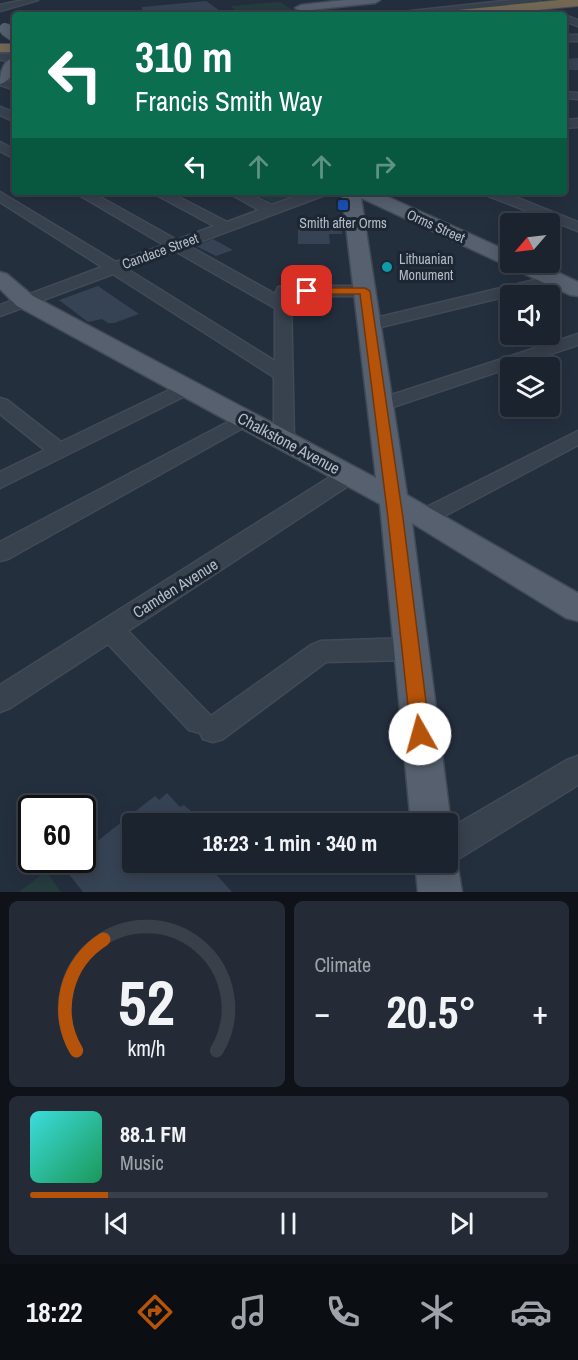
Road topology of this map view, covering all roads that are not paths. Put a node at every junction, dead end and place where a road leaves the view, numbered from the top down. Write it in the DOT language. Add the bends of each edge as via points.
graph roads {
  1 [pos="34,0"];
  2 [pos="288,0"];
  3 [pos="375,0"];
  4 [pos="536,0"];
  5 [pos="578,6"];
  6 [pos="0,8"];
  7 [pos="301,8"];
  8 [pos="307,12"];
  9 [pos="429,12"];
  10 [pos="491,12"];
  11 [pos="508,12"];
  12 [pos="530,12"];
  13 [pos="539,12"];
  14 [pos="12,63"];
  15 [pos="0,80"];
  16 [pos="86,195"];
  17 [pos="164,195"];
  18 [pos="240,195"];
  19 [pos="312,195"];
  20 [pos="351,195"];
  21 [pos="369,195"];
  22 [pos="498,195"];
  23 [pos="0,196"];
  24 [pos="271,210"];
  25 [pos="226,227"];
  26 [pos="578,227"];
  27 [pos="175,246"];
  28 [pos="500,254"];
  29 [pos="114,268"];
  30 [pos="541,273"];
  31 [pos="0,278"];
  32 [pos="555,280"];
  33 [pos="578,290"];
  34 [pos="365,291"];
  35 [pos="25,301"];
  36 [pos="282,305"];
  37 [pos="0,311"];
  38 [pos="369,325"];
  39 [pos="578,339"];
  40 [pos="284,375"];
  41 [pos="186,388"];
  42 [pos="0,404"];
  43 [pos="380,405"];
  44 [pos="245,419"];
  45 [pos="578,437"];
  46 [pos="284,440"];
  47 [pos="59,451"];
  48 [pos="349,475"];
  49 [pos="0,481"];
  50 [pos="393,499"];
  51 [pos="425,517"];
  52 [pos="0,553"];
  53 [pos="578,609"];
  54 [pos="110,629"];
  55 [pos="410,650"];
  56 [pos="0,700"];
  57 [pos="578,769"];
  58 [pos="430,813"];
  59 [pos="458,841"];
  60 [pos="437,873"];
  61 [pos="440,892"];
  1 -- 6 [label="street"];
  2 -- 7 [label="main road"];
  3 -- 7 [label="main road"];
  4 -- 9 [label="street"];
  5 -- 10 [label="highway"];
  5 -- 11 [label="highway"];
  5 -- 12 [label="highway"];
  5 -- 13 [label="highway"];
  7 -- 8 [label="main road"];
  14 -- 15 [label="main road"];
  16 -- 27 [label="street"];
  17 -- 25 [label="street"];
  18 -- 24 [label="street"];
  19 -- 24 [label="street, Candace Street"];
  20 -- 34 [label="main road"];
  21 -- 28 [label="main road, Orms Street"];
  22 -- 26 [label="street"];
  23 -- 29 [label="street"];
  24 -- 25 [label="street, Candace Street"];
  25 -- 27 [label="street, Candace Street"];
  27 -- 29 [label="street, Candace Street"];
  27 -- 36 [label="street"];
  29 -- 35 [label="street, Candace Street"];
  29 -- 40 [label="street"];
  30 -- 32 [label="main road"];
  31 -- 35 [label="main road, Chalkstone Avenue"];
  32 -- 33 [label="main road"];
  32 -- 38 [label="street"];
  34 -- 36 [label="street" via="284,291"];
  34 -- 38 [label="main road"];
  35 -- 37 [label="street, Candace Street"];
  35 -- 41 [label="main road, Chalkstone Avenue"];
  36 -- 40 [label="street"];
  38 -- 43 [label="main road"];
  39 -- 43 [label="street"];
  40 -- 46 [label="street"];
  41 -- 44 [label="main road, Chalkstone Avenue"];
  41 -- 47 [label="street"];
  42 -- 47 [label="street"];
  43 -- 50 [label="main road"];
  44 -- 46 [label="main road, Chalkstone Avenue"];
  44 -- 52 [label="street"];
  45 -- 51 [label="street"];
  46 -- 48 [label="main road, Chalkstone Avenue"];
  47 -- 49 [label="street"];
  48 -- 50 [label="main road, Chalkstone Avenue"];
  48 -- 54 [label="street, Camden Avenue"];
  50 -- 51 [label="main road, Chalkstone Avenue"];
  50 -- 55 [label="main road"];
  51 -- 53 [label="main road, Chalkstone Avenue"];
  54 -- 55 [label="street" via="206,726 320,652"];
  54 -- 56 [label="street, Camden Avenue"];
  55 -- 58 [label="main road"];
  57 -- 59 [label="street"];
  60 -- 61 [label="main road"];
}
